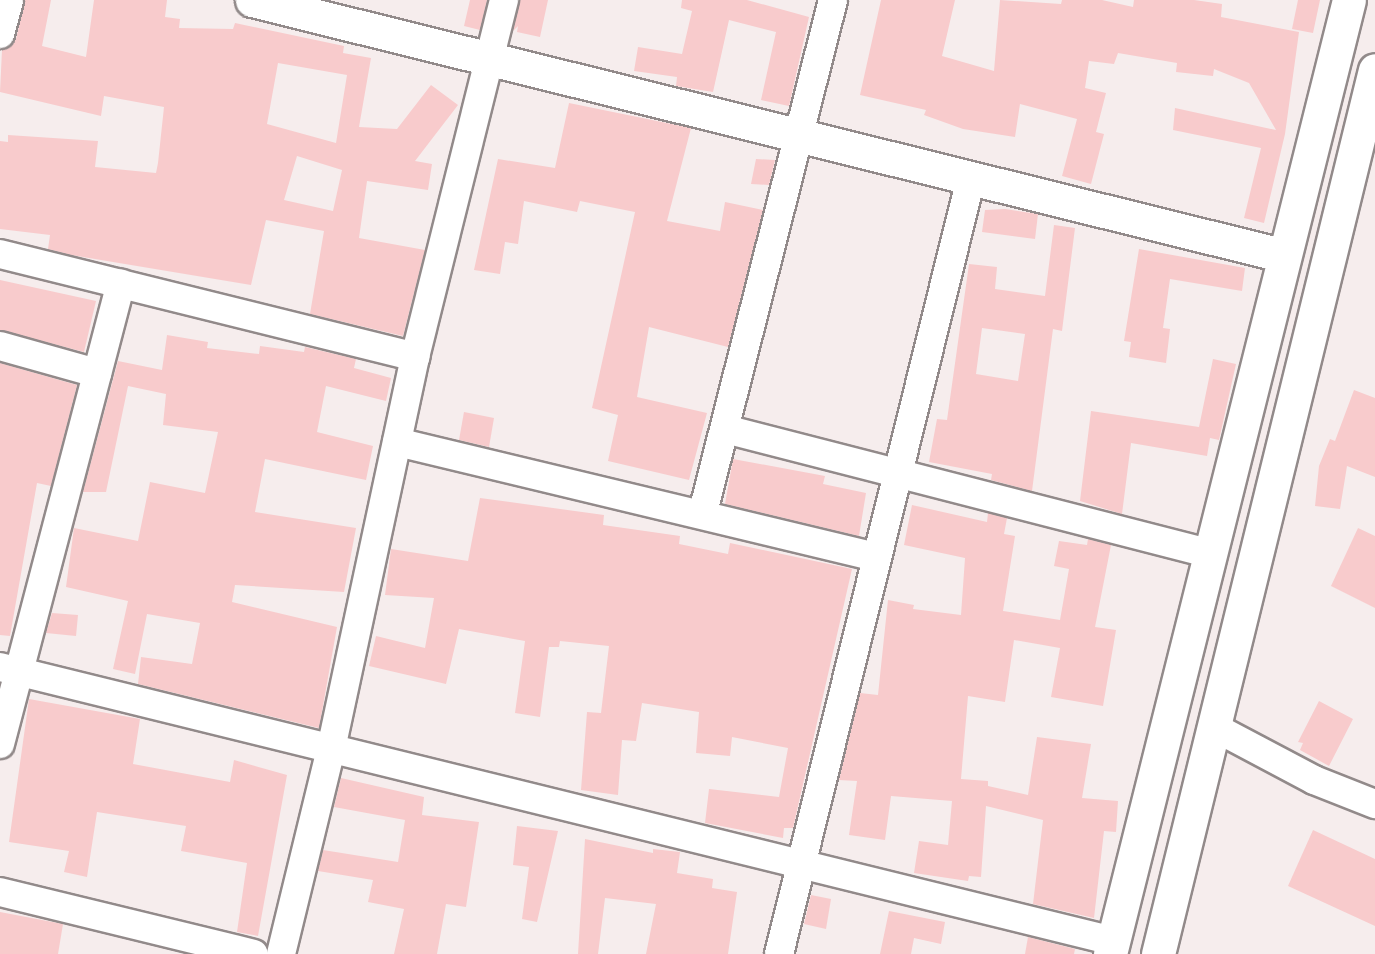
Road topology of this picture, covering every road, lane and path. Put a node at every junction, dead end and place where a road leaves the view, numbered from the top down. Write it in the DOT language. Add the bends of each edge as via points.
graph roads {
  1 [pos="9,0"];
  2 [pos="252,0"];
  3 [pos="504,0"];
  4 [pos="833,0"];
  5 [pos="1349,0"];
  6 [pos="0,34"];
  7 [pos="489,58"];
  8 [pos="1375,70"];
  9 [pos="1370,107"];
  10 [pos="799,135"];
  11 [pos="971,178"];
  12 [pos="0,254"];
  13 [pos="1282,255"];
  14 [pos="121,284"];
  15 [pos="0,346"];
  16 [pos="415,357"];
  17 [pos="97,373"];
  18 [pos="725,429"];
  19 [pos="397,442"];
  20 [pos="894,475"];
  21 [pos="703,512"];
  22 [pos="1209,553"];
  23 [pos="875,557"];
  24 [pos="10,670"];
  25 [pos="1214,727"];
  26 [pos="0,744"];
  27 [pos="331,749"];
  28 [pos="1375,804"];
  29 [pos="801,865"];
  30 [pos="0,892"];
  31 [pos="1112,947"];
  32 [pos="254,954"];
  33 [pos="281,954"];
  34 [pos="779,954"];
  35 [pos="1158,954"];
  1 -- 6 [label="street"];
  2 -- 7 [label="street"];
  3 -- 7 [label="street"];
  4 -- 10 [label="street"];
  5 -- 13 [label="street"];
  7 -- 10 [label="street"];
  7 -- 16 [label="street"];
  8 -- 9 [label="street"];
  9 -- 25 [label="street"];
  10 -- 11 [label="street"];
  10 -- 18 [label="street"];
  11 -- 13 [label="street"];
  11 -- 20 [label="street"];
  12 -- 14 [label="street"];
  13 -- 22 [label="street"];
  14 -- 16 [label="street"];
  14 -- 17 [label="street"];
  15 -- 17 [label="street"];
  16 -- 19 [label="street"];
  17 -- 24 [label="street"];
  18 -- 20 [label="street"];
  18 -- 21 [label="street"];
  19 -- 21 [label="street"];
  19 -- 27 [label="street"];
  20 -- 22 [label="street"];
  20 -- 23 [label="street"];
  21 -- 23 [label="street"];
  22 -- 31 [label="street"];
  23 -- 29 [label="street"];
  24 -- 26 [label="street"];
  24 -- 27 [label="street"];
  25 -- 28 [label="street" via="1314,780"];
  25 -- 35 [label="street"];
  27 -- 29 [label="street"];
  27 -- 33 [label="street"];
  29 -- 31 [label="street"];
  29 -- 34 [label="street"];
  30 -- 32 [label="street"];
}
